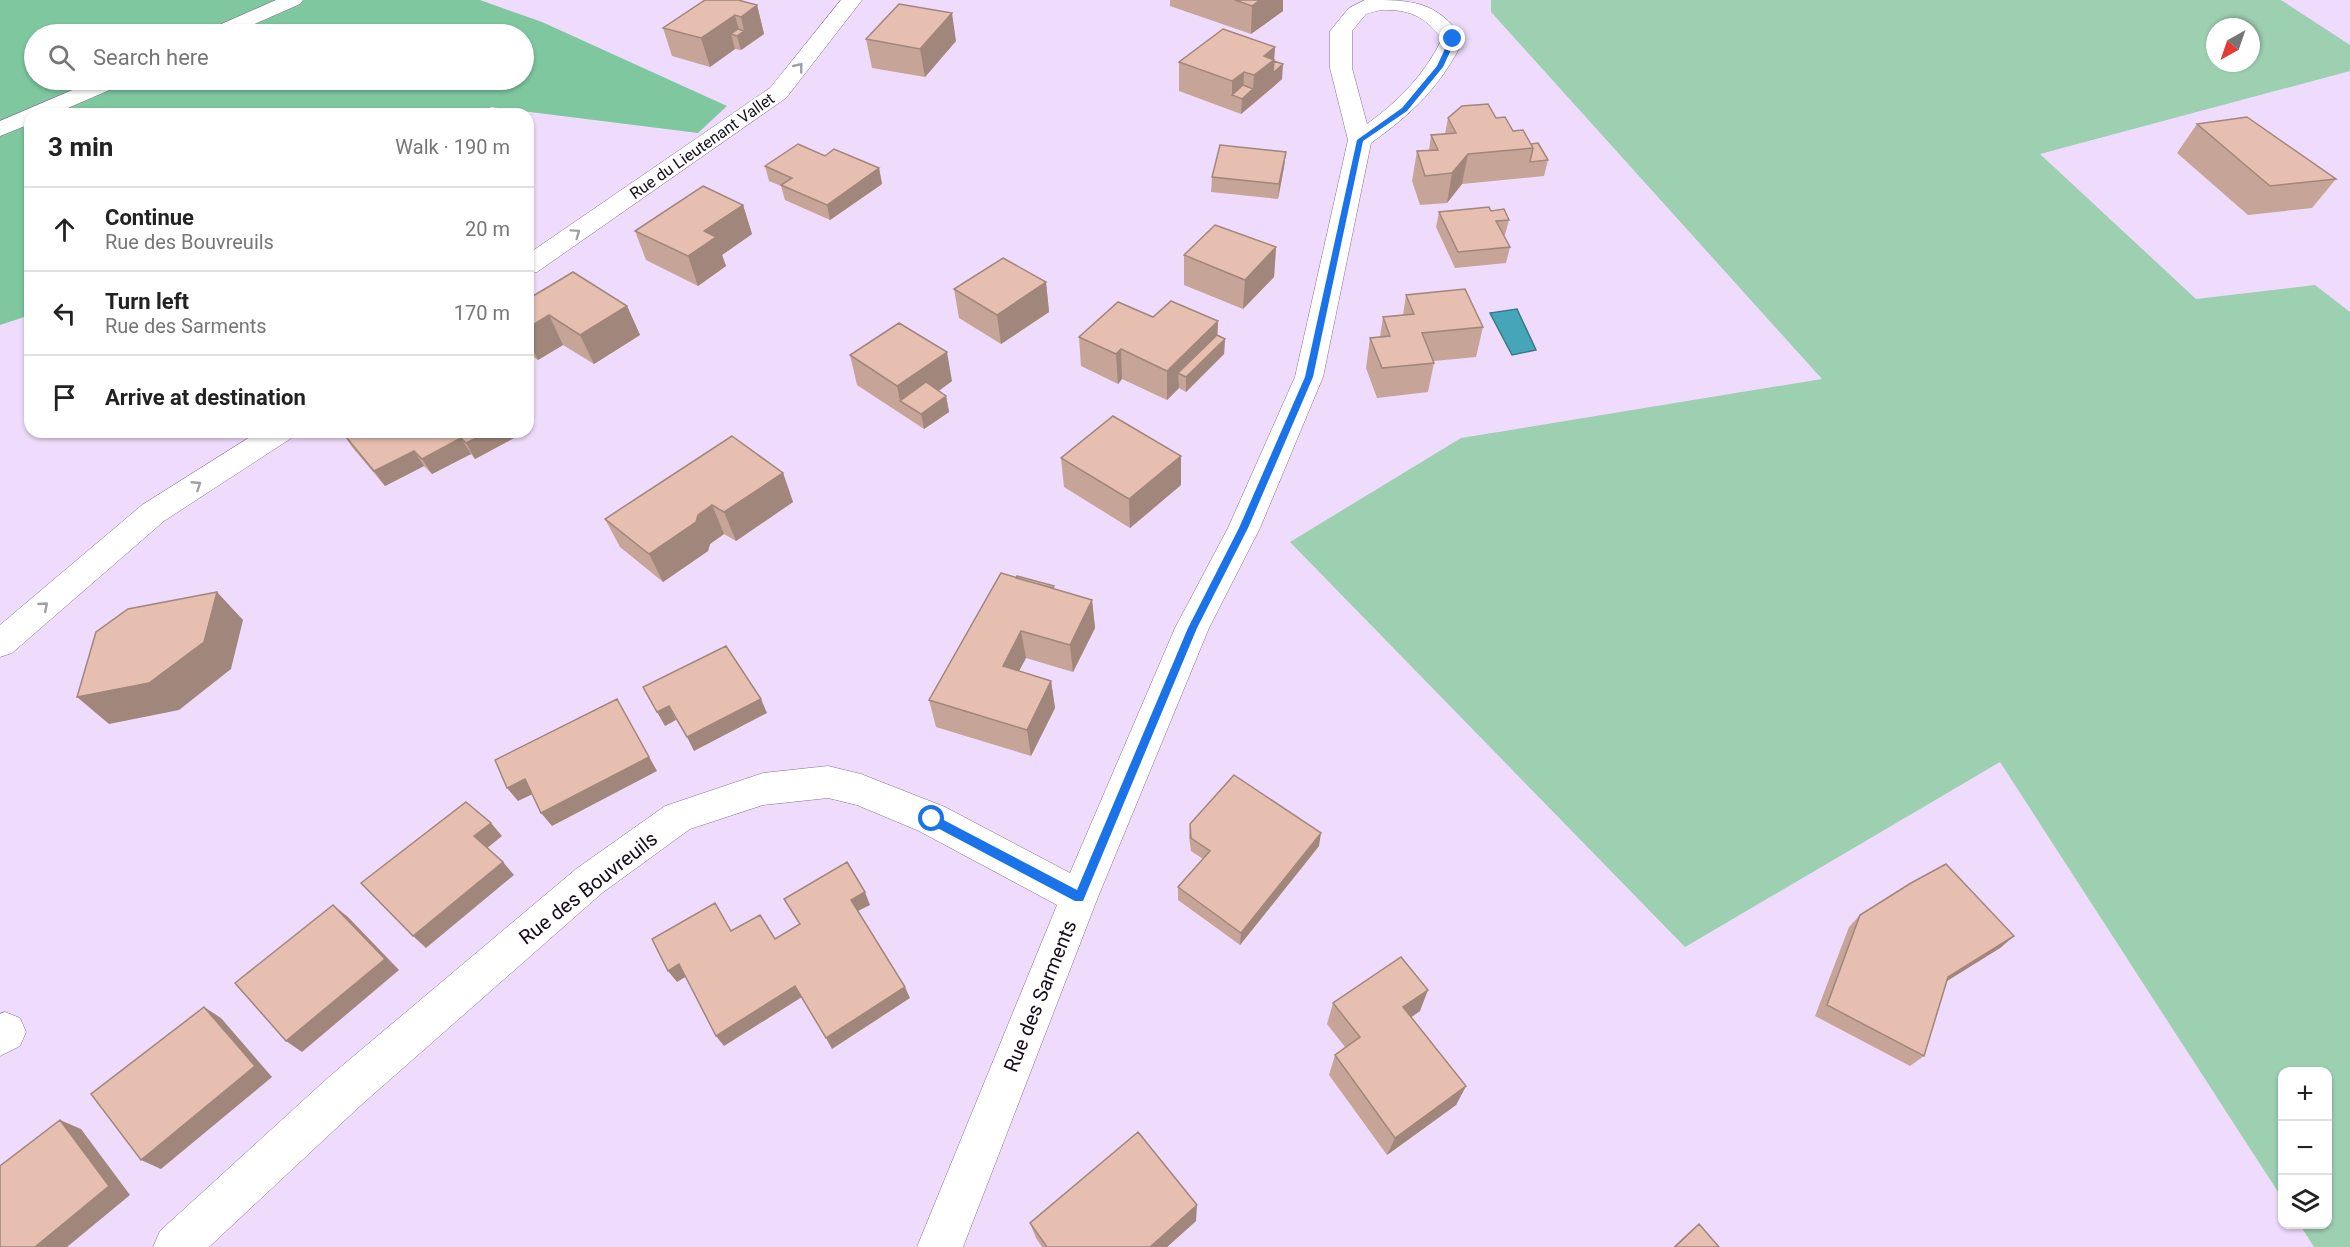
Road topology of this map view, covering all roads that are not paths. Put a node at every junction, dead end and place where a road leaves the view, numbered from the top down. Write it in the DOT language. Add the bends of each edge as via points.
graph roads {
  1 [pos="293,0"];
  2 [pos="852,0"];
  3 [pos="238,24"];
  4 [pos="90,90"];
  5 [pos="49,108"];
  6 [pos="24,119"];
  7 [pos="0,129"];
  8 [pos="1360,140"];
  9 [pos="534,262"];
  10 [pos="271,438"];
  11 [pos="0,644"];
  12 [pos="1079,897"];
  13 [pos="176,1247"];
  14 [pos="940,1247"];
  1 -- 3 [label="street"];
  9 -- 2 [label="street, Rue du Lieutenant Vallet, one-way" via="778,93"];
  4 -- 5 [label="street"];
  6 -- 7 [label="street"];
  8 -- 12 [label="street, Rue des Sarments" via="1309,377 1244,528 1192,628"];
  11 -- 10 [label="street, one-way" via="153,513"];
  12 -- 13 [label="street, Rue des Bouvreuils" via="932,819 861,790 828,782 763,789 678,817 589,881 345,1091"];
  12 -- 14 [label="street, Rue des Sarments"];
}
